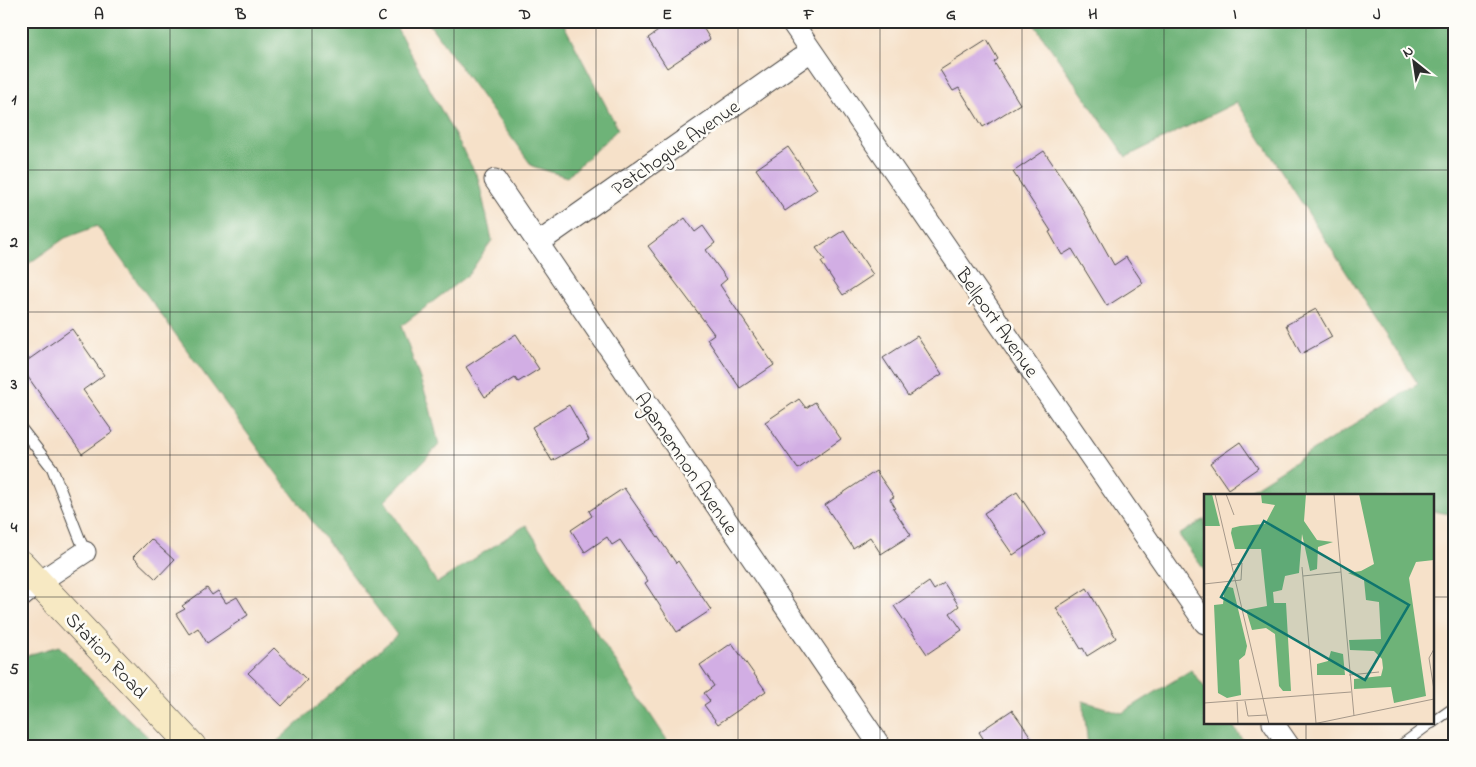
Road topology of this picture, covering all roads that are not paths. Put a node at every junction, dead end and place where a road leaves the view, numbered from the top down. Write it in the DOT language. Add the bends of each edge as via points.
graph roads {
  1 [pos="790,21"];
  2 [pos="811,51"];
  3 [pos="495,180"];
  4 [pos="538,243"];
  5 [pos="21,428"];
  6 [pos="85,552"];
  7 [pos="27,581"];
  8 [pos="1204,623"];
  9 [pos="1455,706"];
  10 [pos="1434,722"];
  11 [pos="1274,724"];
  12 [pos="1431,724"];
  13 [pos="192,746"];
  14 [pos="880,746"];
  15 [pos="1289,746"];
  16 [pos="1400,746"];
  1 -- 2 [label="street, Bellport Avenue"];
  2 -- 4 [label="street, Patchogue Avenue"];
  2 -- 8 [label="street, Bellport Avenue"];
  3 -- 4 [label="street, Agamemnon Avenue"];
  4 -- 14 [label="street, Agamemnon Avenue"];
  5 -- 6 [label="lane" via="52,468"];
  6 -- 7 [label="street"];
  7 -- 13 [label="main road, Station Road"];
  9 -- 10 [label="lane"];
  11 -- 15 [label="street"];
  12 -- 16 [label="lane"];
}
